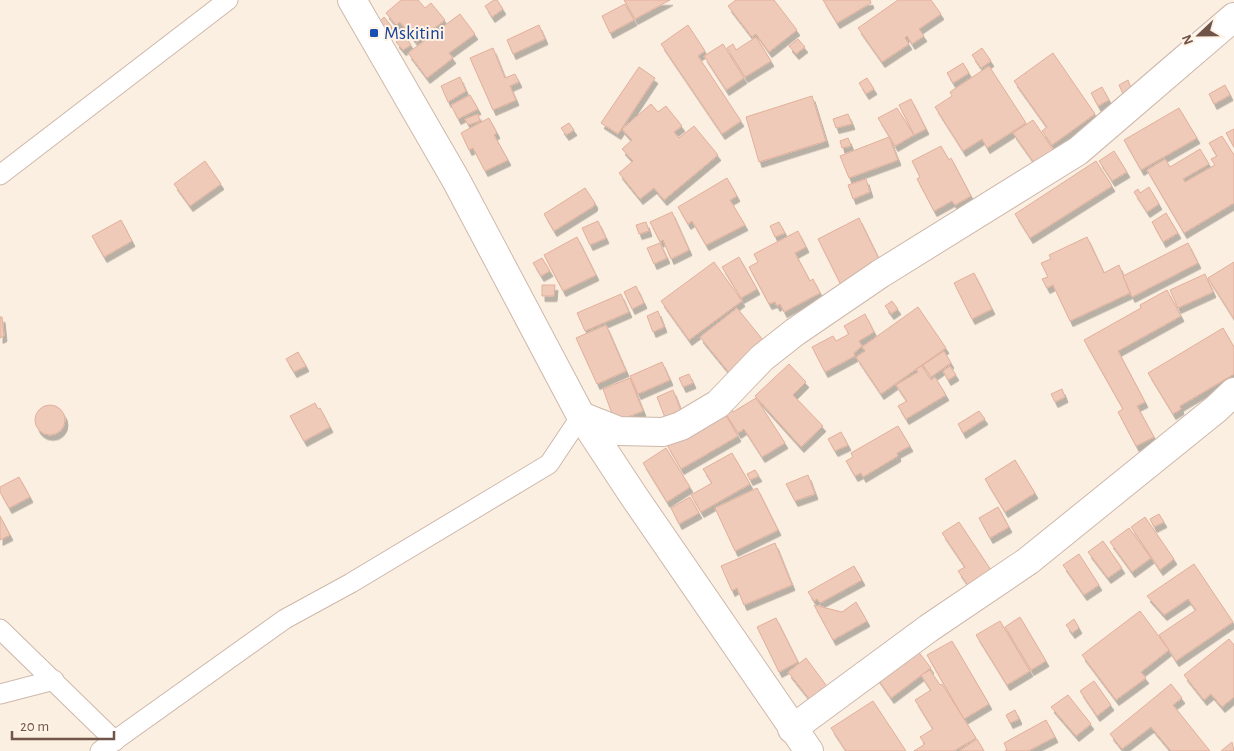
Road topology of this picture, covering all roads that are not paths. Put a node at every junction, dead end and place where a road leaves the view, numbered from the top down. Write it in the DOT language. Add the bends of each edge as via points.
graph roads {
  1 [pos="228,0"];
  2 [pos="352,0"];
  3 [pos="1234,18"];
  4 [pos="0,175"];
  5 [pos="1234,392"];
  6 [pos="581,416"];
  7 [pos="0,629"];
  8 [pos="54,680"];
  9 [pos="0,694"];
  10 [pos="792,729"];
  11 [pos="107,746"];
  12 [pos="809,751"];
  1 -- 4 [label="lane"];
  2 -- 6 [label="street" via="456,180"];
  3 -- 6 [label="street" via="1078,151 880,274 795,332 762,358 718,404 681,426 663,432 618,431"];
  5 -- 10 [label="street" via="1028,561 929,628"];
  6 -- 10 [label="street"];
  6 -- 11 [label="lane" via="549,464 285,619"];
  7 -- 8 [label="lane"];
  8 -- 9 [label="lane"];
  8 -- 11 [label="lane"];
  10 -- 12 [label="street"];
}
